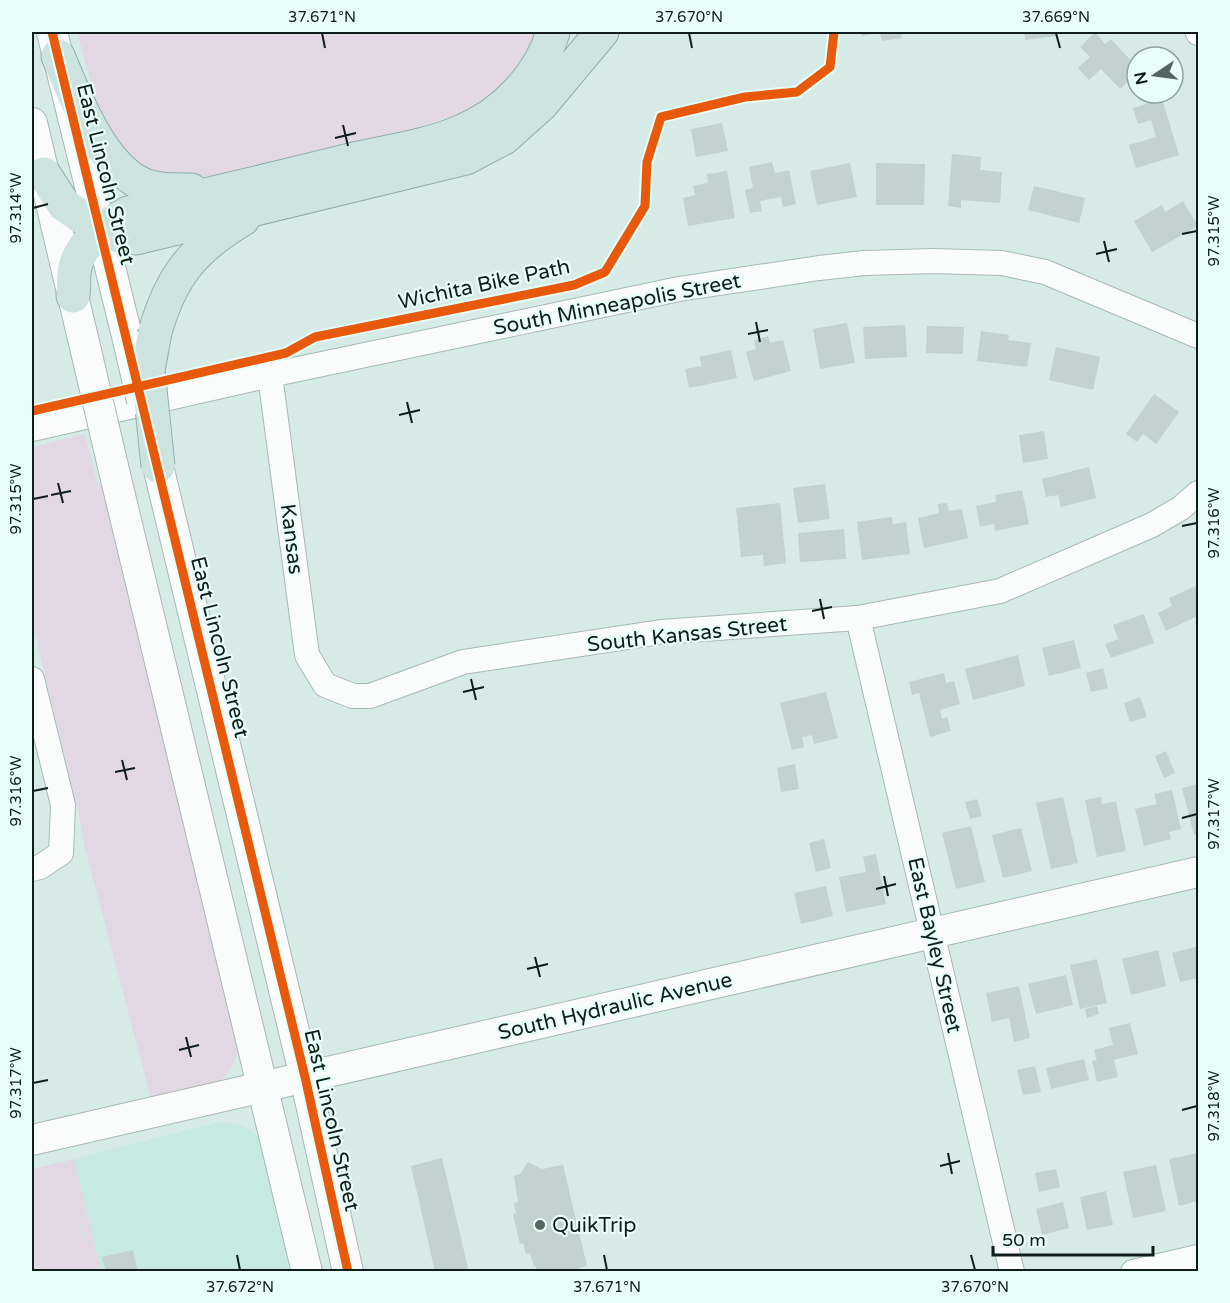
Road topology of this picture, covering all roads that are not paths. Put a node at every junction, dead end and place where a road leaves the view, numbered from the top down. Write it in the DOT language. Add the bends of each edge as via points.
graph roads {
  1 [pos="553,32"];
  2 [pos="602,32"];
  3 [pos="55,44"];
  4 [pos="32,123"];
  5 [pos="44,174"];
  6 [pos="232,189"];
  7 [pos="262,207"];
  8 [pos="101,229"];
  9 [pos="73,296"];
  10 [pos="1198,336"];
  11 [pos="142,338"];
  12 [pos="270,375"];
  13 [pos="32,429"];
  14 [pos="158,466"];
  15 [pos="1198,493"];
  16 [pos="858,618"];
  17 [pos="32,679"];
  18 [pos="337,690"];
  19 [pos="36,718"];
  20 [pos="32,869"];
  21 [pos="1198,872"];
  22 [pos="933,933"];
  23 [pos="305,1077"];
  24 [pos="264,1087"];
  25 [pos="32,1140"];
  26 [pos="1198,1257"];
  27 [pos="307,1272"];
  28 [pos="348,1272"];
  29 [pos="1012,1272"];
  30 [pos="1133,1272"];
  1 -- 6 [label="highway" via="548,48 525,84 510,100 461,132"];
  2 -- 7 [label="highway" via="541,105 504,138 466,158"];
  3 -- 6 [label="highway" via="75,96 110,157 136,181 166,190"];
  3 -- 8 [label="street, East Lincoln Street"];
  4 -- 5 [label="street"];
  5 -- 8 [label="highway" via="64,205"];
  5 -- 9 [label="street"];
  6 -- 8 [label="highway" via="128,213"];
  7 -- 8 [label="highway" via="136,238"];
  7 -- 11 [label="highway" via="203,246 183,268"];
  8 -- 9 [label="highway" via="75,267"];
  8 -- 11 [label="street, East Lincoln Street"];
  9 -- 24 [label="street, bridge"];
  10 -- 12 [label="street, South Minneapolis Street" via="1045,272 1002,263 864,263 679,289"];
  11 -- 14 [label="highway, bridge"];
  12 -- 13 [label="street, South Minneapolis Street"];
  12 -- 18 [label="street, Kansas" via="307,656 325,685"];
  14 -- 23 [label="street, East Lincoln Street"];
  15 -- 16 [label="street, South Kansas Street" via="1152,525 1000,591"];
  16 -- 18 [label="street, South Kansas Street" via="661,632 463,662 370,696 353,696"];
  16 -- 22 [label="street, East Bayley Street"];
  17 -- 19 [label="street"];
  19 -- 20 [label="street" via="63,805 61,852"];
  21 -- 22 [label="street, South Hydraulic Avenue"];
  22 -- 23 [label="street, South Hydraulic Avenue"];
  22 -- 29 [label="street, East Bayley Street"];
  23 -- 24 [label="street, South Hydraulic Avenue"];
  23 -- 28 [label="street, East Lincoln Street"];
  24 -- 25 [label="street, South Hydraulic Avenue"];
  24 -- 27 [label="street"];
  26 -- 30 [label="street"];
}
